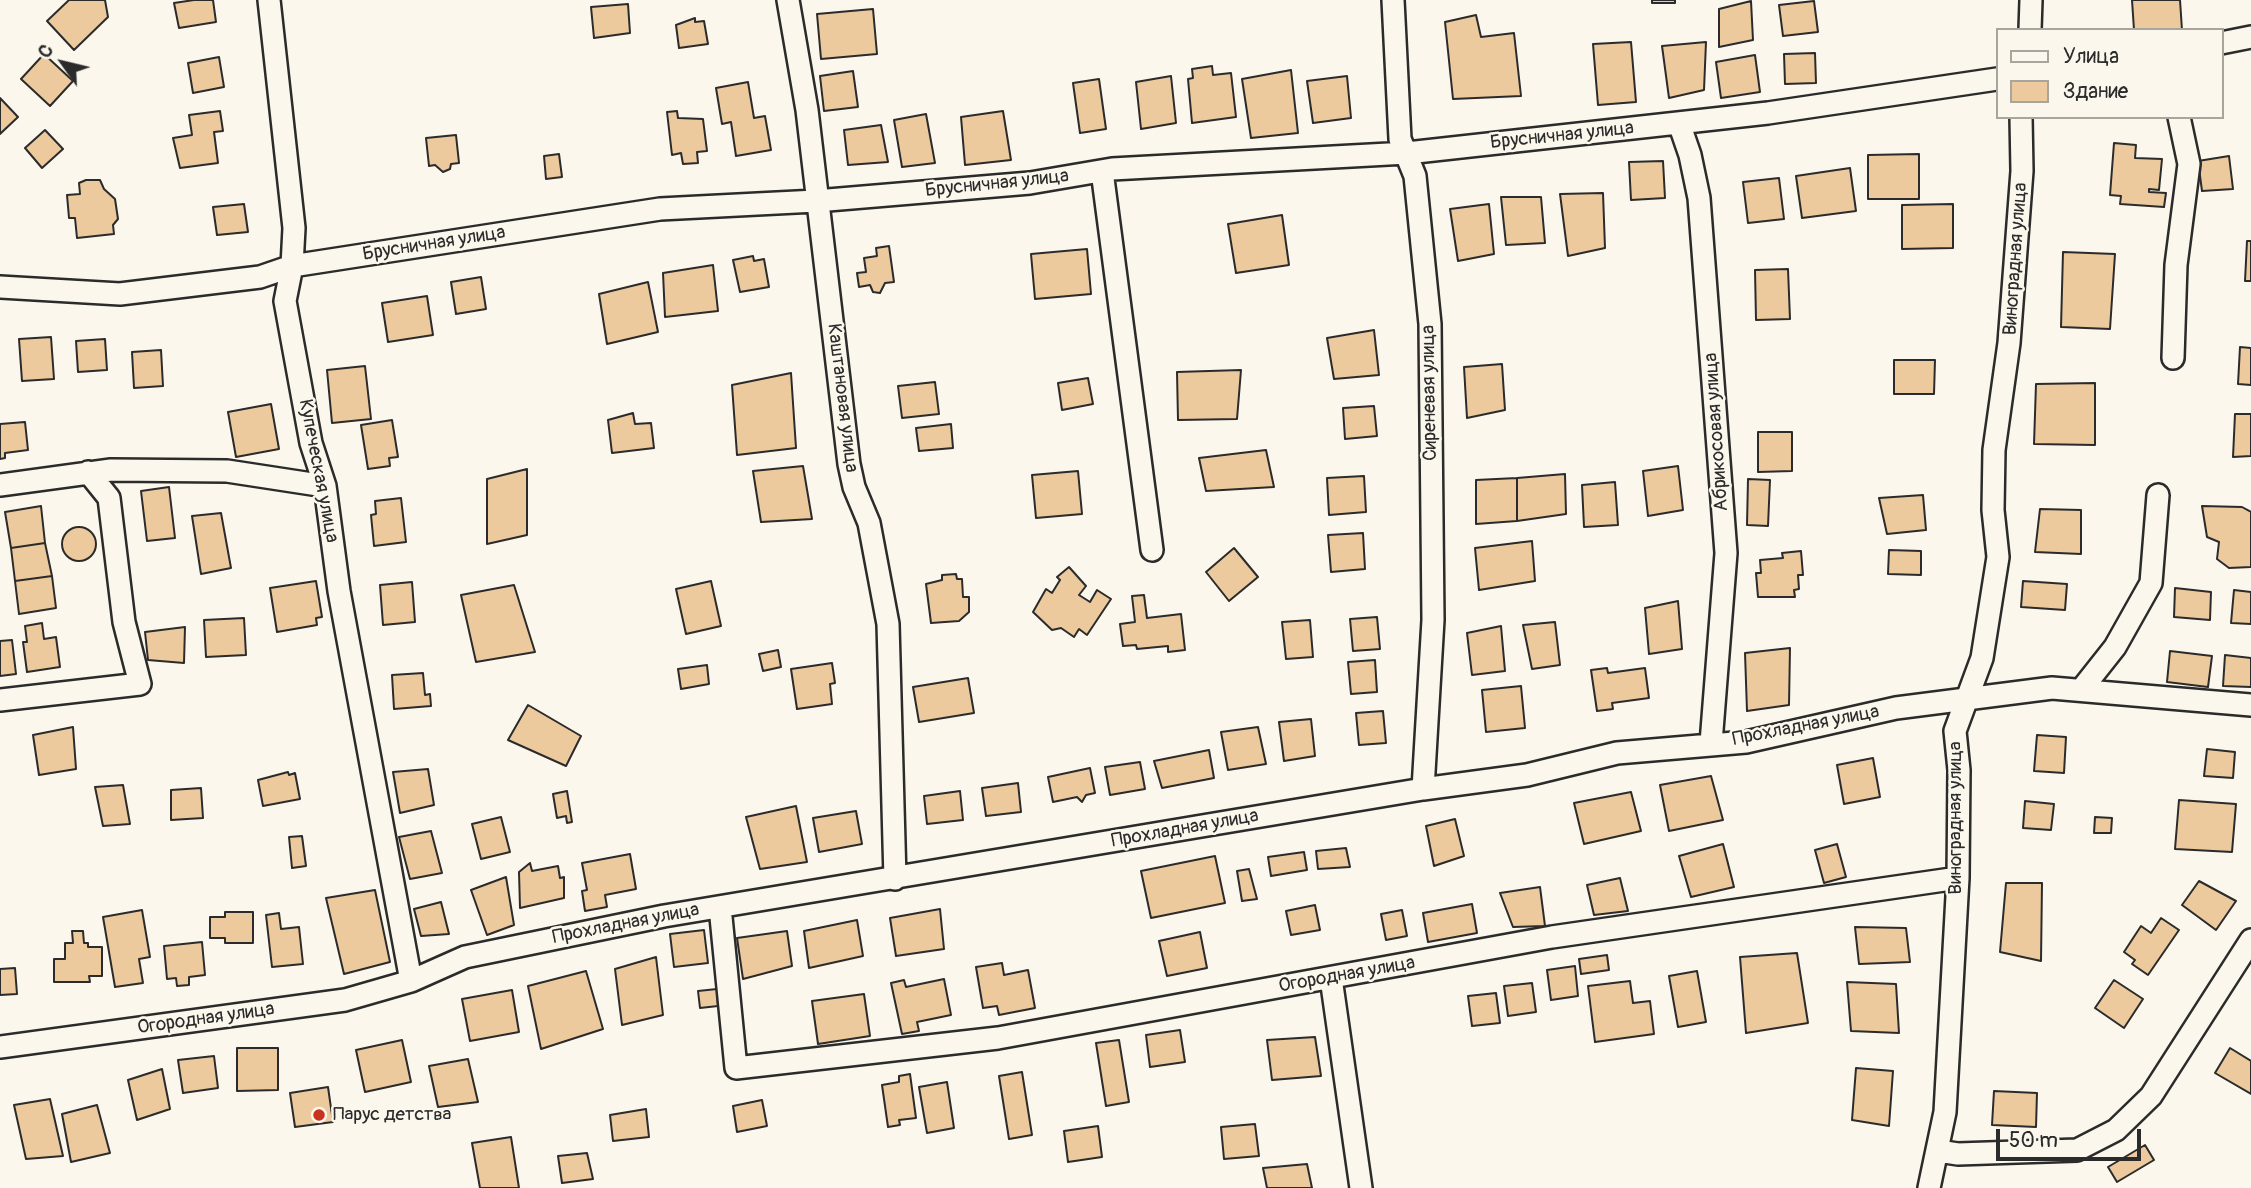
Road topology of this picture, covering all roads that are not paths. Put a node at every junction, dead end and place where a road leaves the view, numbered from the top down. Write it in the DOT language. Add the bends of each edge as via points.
graph roads {
  1 [pos="269,0"];
  2 [pos="788,0"];
  3 [pos="1393,0"];
  4 [pos="2031,0"];
  5 [pos="2029,28"];
  6 [pos="2251,37"];
  7 [pos="2223,43"];
  8 [pos="1996,79"];
  9 [pos="2021,119"];
  10 [pos="2179,119"];
  11 [pos="1679,123"];
  12 [pos="1407,153"];
  13 [pos="1102,171"];
  14 [pos="817,201"];
  15 [pos="292,266"];
  16 [pos="0,287"];
  17 [pos="2173,358"];
  18 [pos="88,472"];
  19 [pos="0,485"];
  20 [pos="325,486"];
  21 [pos="2158,495"];
  22 [pos="1152,550"];
  23 [pos="2081,690"];
  24 [pos="0,700"];
  25 [pos="1964,700"];
  26 [pos="2251,705"];
  27 [pos="1711,743"];
  28 [pos="1423,789"];
  29 [pos="1958,878"];
  30 [pos="895,879"];
  31 [pos="720,907"];
  32 [pos="2251,940"];
  33 [pos="1331,978"];
  34 [pos="411,981"];
  35 [pos="0,1047"];
  36 [pos="1938,1151"];
  37 [pos="1361,1188"];
  38 [pos="1928,1188"];
  1 -- 15 [label="street, Купеческая улица" via="294,228"];
  2 -- 14 [label="street, Каштановая улица"];
  3 -- 12 [label="street, Сиреневая улица" via="1400,139"];
  4 -- 5 [label="street"];
  6 -- 7 [label="street"];
  8 -- 11 [label="street, Брусничная улица"];
  9 -- 25 [label="street, Виноградная улица" via="2022,171 2009,343 1994,450 1998,557 1982,658"];
  10 -- 17 [label="street" via="2189,164 2176,265"];
  11 -- 12 [label="street, Брусничная улица"];
  11 -- 27 [label="street, Абрикосовая улица" via="1699,198 1726,553"];
  12 -- 13 [label="street, Брусничная улица"];
  12 -- 28 [label="street, Сиреневая улица" via="1415,176 1430,324 1433,620"];
  13 -- 14 [label="street, Брусничная улица" via="1030,183"];
  13 -- 22 [label="street"];
  14 -- 15 [label="street, Брусничная улица" via="660,209"];
  14 -- 30 [label="street, Каштановая улица" via="849,464 869,523 888,624"];
  15 -- 16 [label="street, Брусничная улица" via="260,277 120,295"];
  15 -- 20 [label="street, Купеческая улица" via="285,301 311,443"];
  18 -- 19 [label="street"];
  18 -- 20 [label="street" via="227,471"];
  18 -- 24 [label="street" via="109,498 124,622 140,684"];
  20 -- 34 [label="street, Купеческая улица" via="341,604"];
  21 -- 23 [label="street" via="2151,583 2115,647"];
  23 -- 25 [label="street, Прохладная улица" via="2052,688"];
  23 -- 26 [label="street, Прохладная улица"];
  25 -- 27 [label="street, Прохладная улица" via="1896,708 1746,742"];
  25 -- 29 [label="street, Виноградная улица" via="1955,731"];
  27 -- 28 [label="street, Прохладная улица" via="1618,752 1527,775"];
  28 -- 30 [label="street, Прохладная улица"];
  29 -- 33 [label="street, Огородная улица" via="1552,937"];
  29 -- 36 [label="street, Виноградная улица" via="1945,1112"];
  30 -- 31 [label="street, Прохладная улица"];
  31 -- 33 [label="street, Огородная улица" via="736,1068 998,1038"];
  31 -- 34 [label="street, Прохладная улица" via="465,957"];
  32 -- 36 [label="street" via="2151,1096 2116,1130 2077,1150"];
  33 -- 37 [label="street"];
  34 -- 35 [label="street, Огородная улица" via="345,1000"];
  36 -- 38 [label="street, Виноградная улица"];
}
